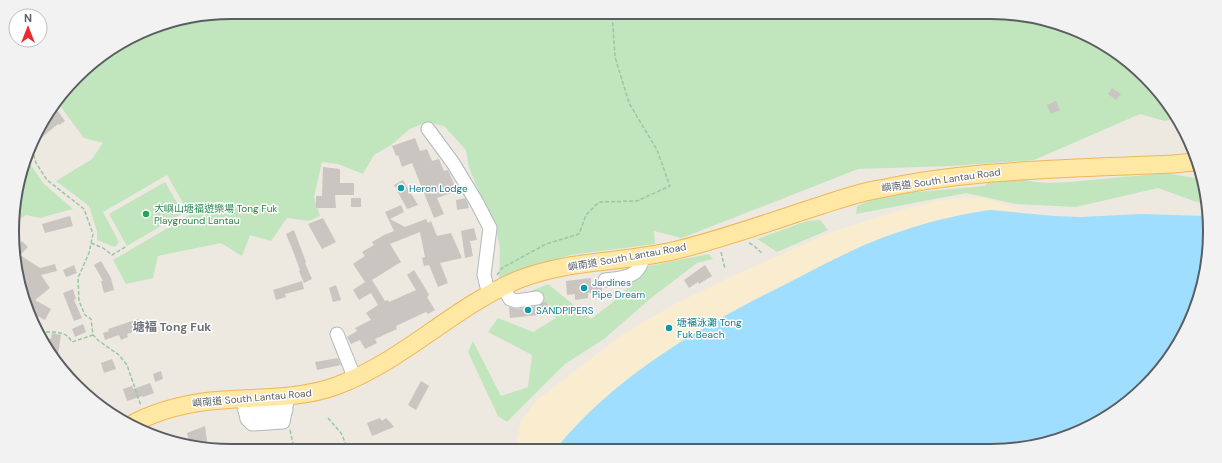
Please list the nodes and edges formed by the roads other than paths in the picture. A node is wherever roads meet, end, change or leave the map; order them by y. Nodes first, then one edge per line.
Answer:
1 (428, 129) dead end
2 (1192, 162) edge
3 (643, 256) junction
4 (605, 280) dead end
5 (493, 290) junction
6 (536, 298) dead end
7 (337, 334) dead end
8 (355, 379) junction
9 (244, 405) junction
10 (286, 409) junction
11 (140, 423) edge

1 - 5 street
2 - 3 main road, 嶼南道 South Lantau Road
3 - 4 street
3 - 5 main road, 嶼南道 South Lantau Road
5 - 6 street
5 - 8 main road, 嶼南道 South Lantau Road
7 - 8 street
8 - 10 main road, 嶼南道 South Lantau Road
9 - 10 main road, 嶼南道 South Lantau Road
9 - 10 street
9 - 11 main road, 嶼南道 South Lantau Road

